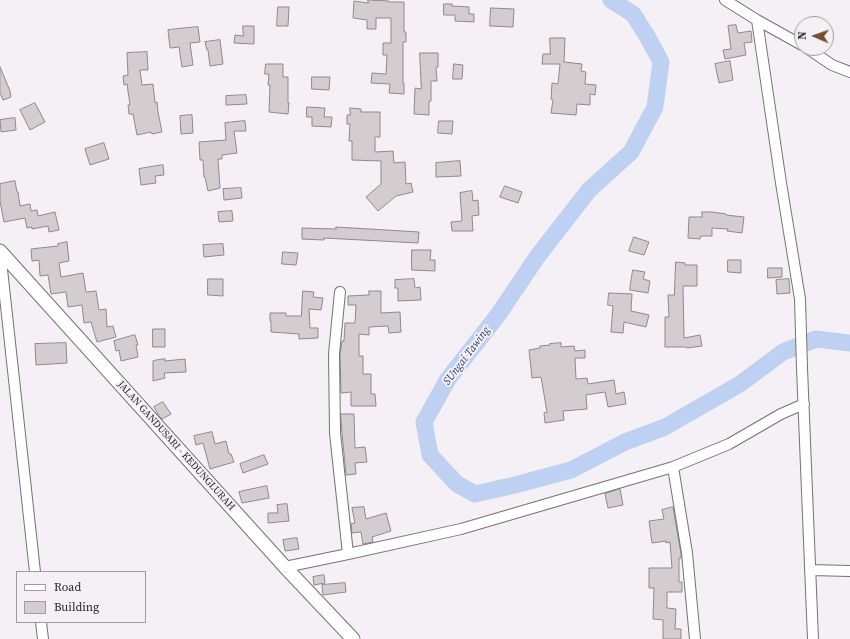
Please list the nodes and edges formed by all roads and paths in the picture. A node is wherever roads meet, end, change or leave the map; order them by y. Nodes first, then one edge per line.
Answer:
1 (725, 0) edge
2 (757, 20) junction
3 (794, 41) edge
4 (820, 56) edge
5 (850, 72) edge
6 (0, 251) edge
7 (340, 292) dead end
8 (804, 404) junction
9 (673, 467) junction
10 (348, 554) junction
11 (285, 567) junction
12 (810, 570) junction
13 (35, 571) edge
14 (850, 571) edge
15 (41, 623) edge
16 (43, 639) edge
17 (353, 639) edge
18 (695, 639) edge
19 (813, 639) edge

1 - 2 street
2 - 3 street
2 - 8 street
4 - 5 street
6 - 11 street, JALAN GANDUSARI - KEDUNGLURAH
6 - 13 street
7 - 10 street
8 - 9 street
8 - 12 street
9 - 10 street
9 - 18 street
10 - 11 street
11 - 17 street, JALAN GANDUSARI - KEDUNGLURAH
12 - 14 street
12 - 19 street
15 - 16 street

